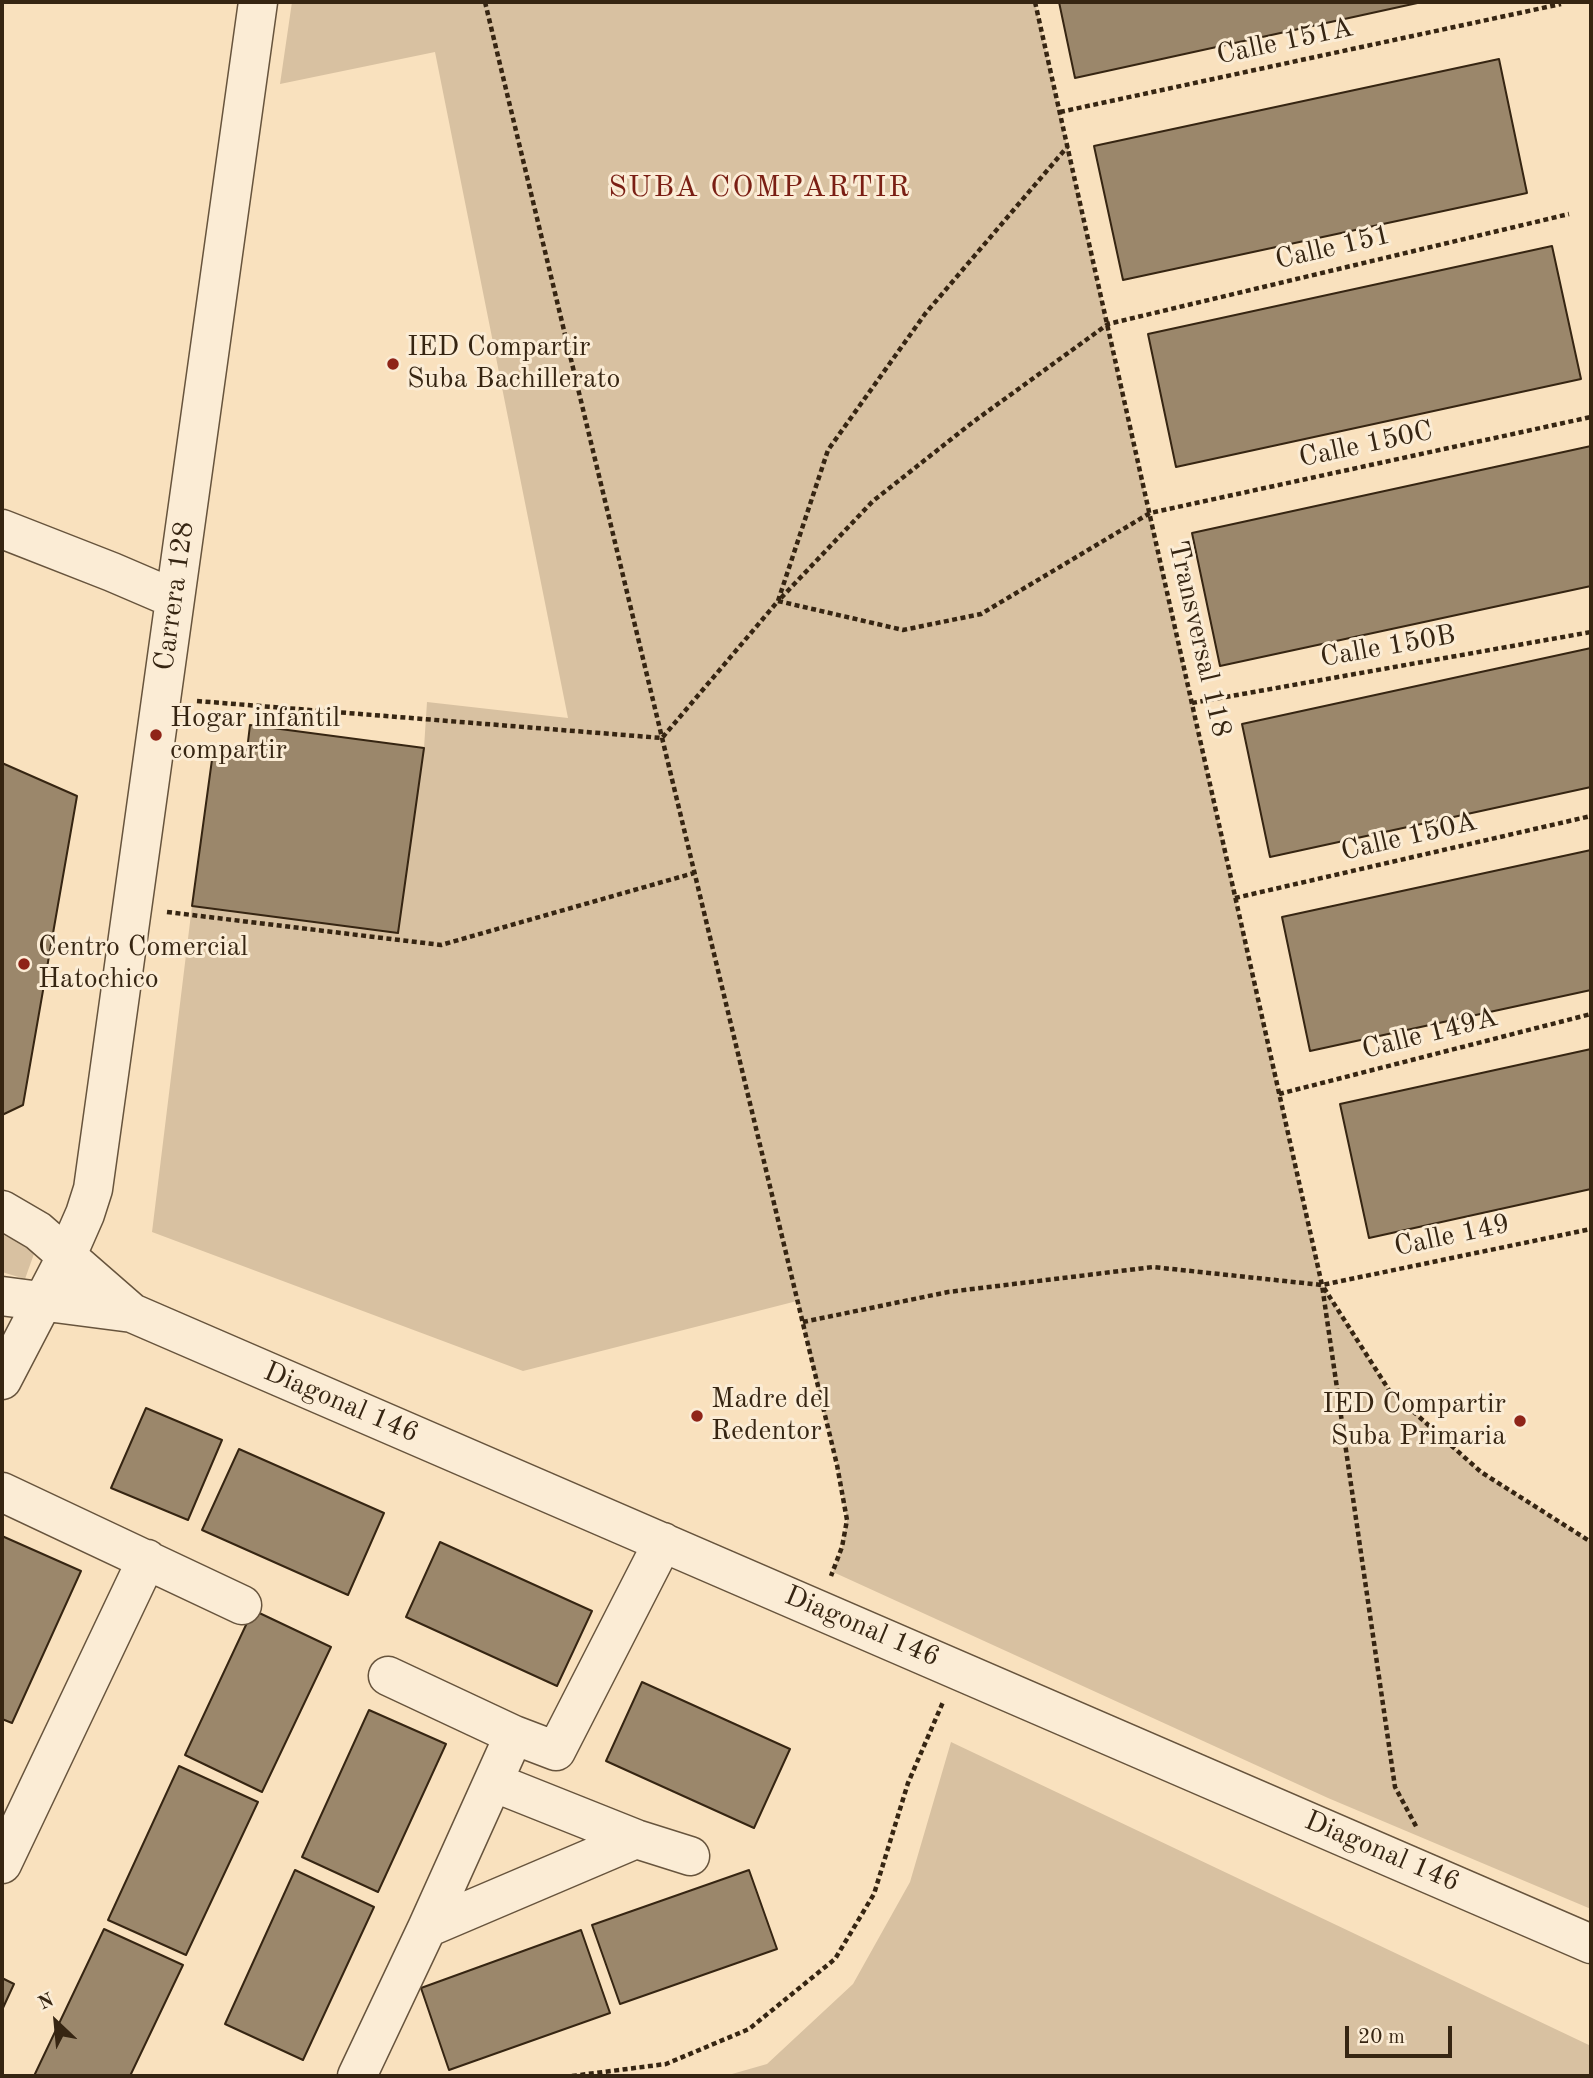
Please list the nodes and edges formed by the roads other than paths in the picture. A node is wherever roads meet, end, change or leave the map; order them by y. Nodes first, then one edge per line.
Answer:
1 (258, 2) edge
2 (2, 529) edge
3 (175, 599) junction
4 (2, 1209) edge
5 (66, 1255) junction
6 (2, 1296) edge
7 (41, 1302) junction
8 (132, 1313) junction
9 (2, 1380) edge
10 (2, 1492) edge
11 (663, 1542) junction
12 (147, 1559) junction
13 (242, 1605) dead end
14 (388, 1676) dead end
15 (514, 1735) junction
16 (556, 1751) junction
17 (493, 1782) junction
18 (535, 1799) junction
19 (636, 1839) junction
20 (690, 1856) dead end
21 (2, 1864) edge
22 (427, 1928) junction
23 (1591, 1944) edge
24 (356, 2076) edge

1 - 3 street, Carrera 128
2 - 3 street
3 - 5 street, Carrera 128
4 - 5 street, Diagonal 146
5 - 7 street, Carrera 128
5 - 8 street, Diagonal 146
6 - 7 street, Diagonal 146
7 - 8 street, Diagonal 146
7 - 9 street, Carrera 128
8 - 11 street, Diagonal 146
10 - 12 street
11 - 16 street
11 - 23 street, Diagonal 146
12 - 13 street
12 - 21 street
14 - 15 street
15 - 16 street
15 - 17 street
16 - 18 street
17 - 18 street
17 - 22 street
18 - 19 street
19 - 20 street
19 - 22 street
22 - 24 street

